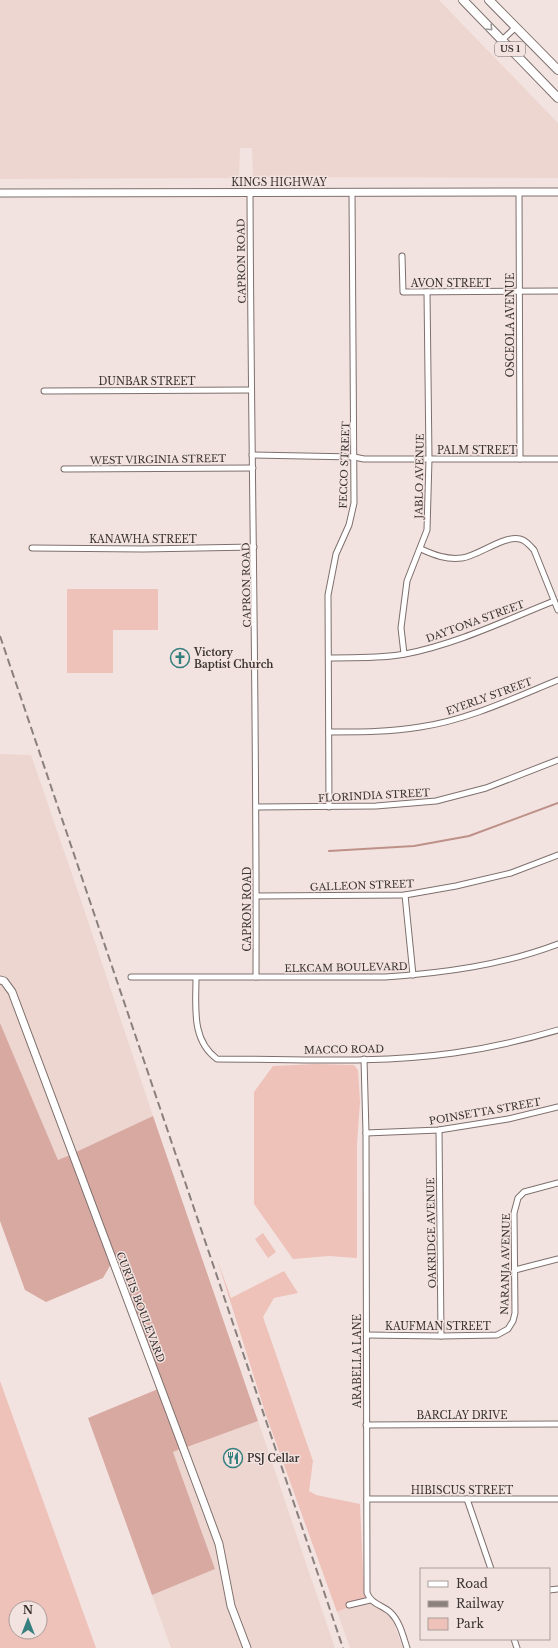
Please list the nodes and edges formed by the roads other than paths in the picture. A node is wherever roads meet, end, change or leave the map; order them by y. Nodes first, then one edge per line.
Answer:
1 (462, 0) edge
2 (489, 0) edge
3 (516, 27) junction
4 (502, 40) junction
5 (558, 70) edge
6 (558, 98) edge
7 (250, 192) junction
8 (352, 192) junction
9 (519, 192) junction
10 (558, 192) edge
11 (0, 193) edge
12 (402, 256) dead end
13 (519, 291) junction
14 (558, 291) edge
15 (427, 292) junction
16 (251, 390) junction
17 (44, 391) dead end
18 (252, 455) junction
19 (354, 457) junction
20 (429, 459) junction
21 (520, 459) junction
22 (558, 459) edge
23 (252, 468) junction
24 (64, 469) dead end
25 (254, 547) junction
26 (32, 548) dead end
27 (421, 549) junction
28 (554, 601) junction
29 (558, 610) edge
30 (404, 654) junction
31 (329, 658) junction
32 (558, 680) edge
33 (329, 732) junction
34 (558, 760) edge
35 (330, 806) junction
36 (256, 807) junction
37 (558, 855) edge
38 (406, 894) junction
39 (256, 896) junction
40 (558, 944) edge
41 (413, 975) junction
42 (131, 977) dead end
43 (256, 977) junction
44 (196, 978) junction
45 (0, 980) edge
46 (558, 1030) edge
47 (364, 1059) junction
48 (558, 1107) edge
49 (439, 1130) junction
50 (366, 1134) junction
51 (558, 1183) edge
52 (558, 1259) edge
53 (514, 1270) junction
54 (508, 1329) joint
55 (367, 1335) junction
56 (441, 1336) junction
57 (558, 1424) edge
58 (366, 1425) junction
59 (367, 1499) junction
60 (467, 1499) junction
61 (558, 1499) edge
62 (491, 1568) edge
63 (370, 1600) junction
64 (349, 1605) dead end
65 (247, 1648) edge
66 (407, 1648) edge

1 -> 4 main road, US 1
2 - 3 main road, US 1
3 - 4 street
3 - 5 main road, US 1
4 - 6 main road, US 1
7 - 8 street, KINGS HIGHWAY
7 - 11 street, KINGS HIGHWAY
7 - 16 street, CAPRON ROAD
8 - 9 street, KINGS HIGHWAY
8 - 19 street, FECCO STREET
9 - 10 street, KINGS HIGHWAY
9 - 13 street, OSCEOLA AVENUE
12 - 15 street, AVON STREET
13 - 14 street, AVON STREET
13 - 15 street, AVON STREET
13 - 21 street, OSCEOLA AVENUE
15 - 20 street, JABLO AVENUE
16 - 17 street, DUNBAR STREET
16 - 18 street, CAPRON ROAD
18 - 19 street, PALM STREET
18 - 23 street, CAPRON ROAD
19 - 20 street, PALM STREET
19 - 31 street, FECCO STREET
20 - 21 street, PALM STREET
20 - 27 street, JABLO AVENUE
21 - 22 street, PALM STREET
23 - 24 street, WEST VIRGINIA STREET
23 - 25 street, CAPRON ROAD
25 - 26 street, KANAWHA STREET
25 - 36 street, CAPRON ROAD
27 - 28 street
27 - 30 street, JABLO AVENUE
28 - 29 street
28 - 30 street, DAYTONA STREET
30 - 31 street, DAYTONA STREET
31 - 33 street, FECCO STREET
32 - 33 street, EYERLY STREET
33 - 35 street, FECCO STREET
34 - 35 street, FLORINDIA STREET
35 - 36 street, FLORINDIA STREET
36 - 39 street, CAPRON ROAD
37 - 38 street, GALLEON STREET
38 - 39 street, GALLEON STREET
38 - 41 street
39 - 43 street, CAPRON ROAD
40 - 41 street, ELKCAM BOULEVARD
41 - 43 street, ELKCAM BOULEVARD
42 - 44 street, ELKCAM BOULEVARD
43 - 44 street, ELKCAM BOULEVARD
44 - 47 street, MACCO ROAD
45 - 65 street, CURTIS BOULEVARD
46 - 47 street, MACCO ROAD
47 - 50 street, ARABELLA LANE
48 - 49 street, POINSETTA STREET
49 - 50 street, POINSETTA STREET
49 - 56 street, OAKRIDGE AVENUE
50 - 55 street, ARABELLA LANE
51 - 53 street, NARANJA AVENUE
52 - 53 street
53 - 54 street, NARANJA AVENUE
54 - 56 street, KAUFMAN STREET
55 - 56 street, KAUFMAN STREET
55 - 58 street, ARABELLA LANE
57 - 58 street, BARCLAY DRIVE
58 - 59 street, ARABELLA LANE
59 - 60 street, HIBISCUS STREET
59 - 63 street, ARABELLA LANE
60 - 61 street, HIBISCUS STREET
60 - 62 street
63 - 64 street
63 - 66 street

